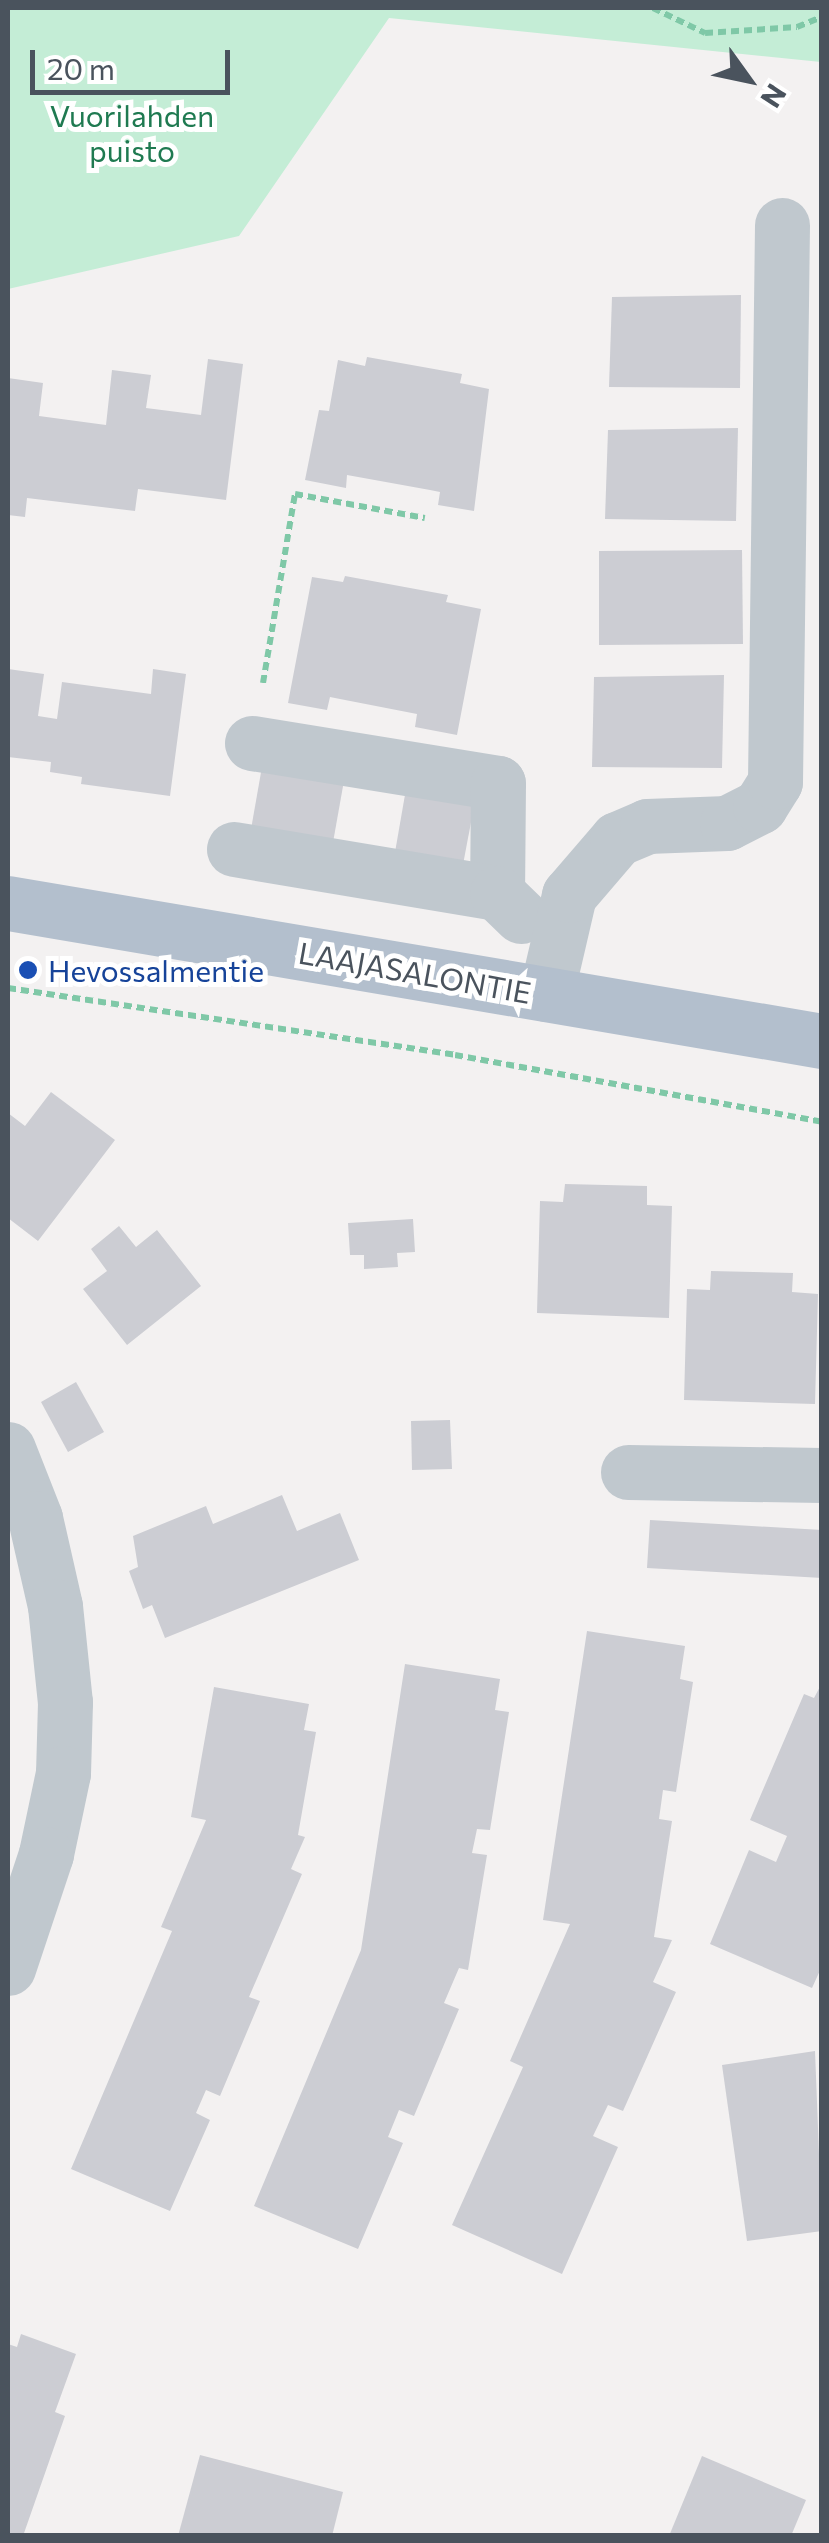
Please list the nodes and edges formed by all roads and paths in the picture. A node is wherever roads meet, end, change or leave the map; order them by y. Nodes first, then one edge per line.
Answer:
1 (653, 8) edge
2 (822, 17) edge
3 (782, 225) dead end
4 (425, 518) dead end
5 (252, 743) joint
6 (234, 849) dead end
7 (497, 893) junction
8 (8, 902) edge
9 (549, 970) junction
10 (8, 988) edge
11 (822, 1041) edge
12 (822, 1122) edge
13 (8, 1449) edge
14 (628, 1472) dead end
15 (822, 1475) edge
16 (8, 1968) edge

1 - 2 path
3 - 9 street
4 - 5 path
5 - 7 street
6 - 7 street
7 - 9 street
8 - 9 main road, LAAJASALONTIE
9 - 11 main road, LAAJASALONTIE
10 - 12 path
13 - 16 street
14 - 15 street

